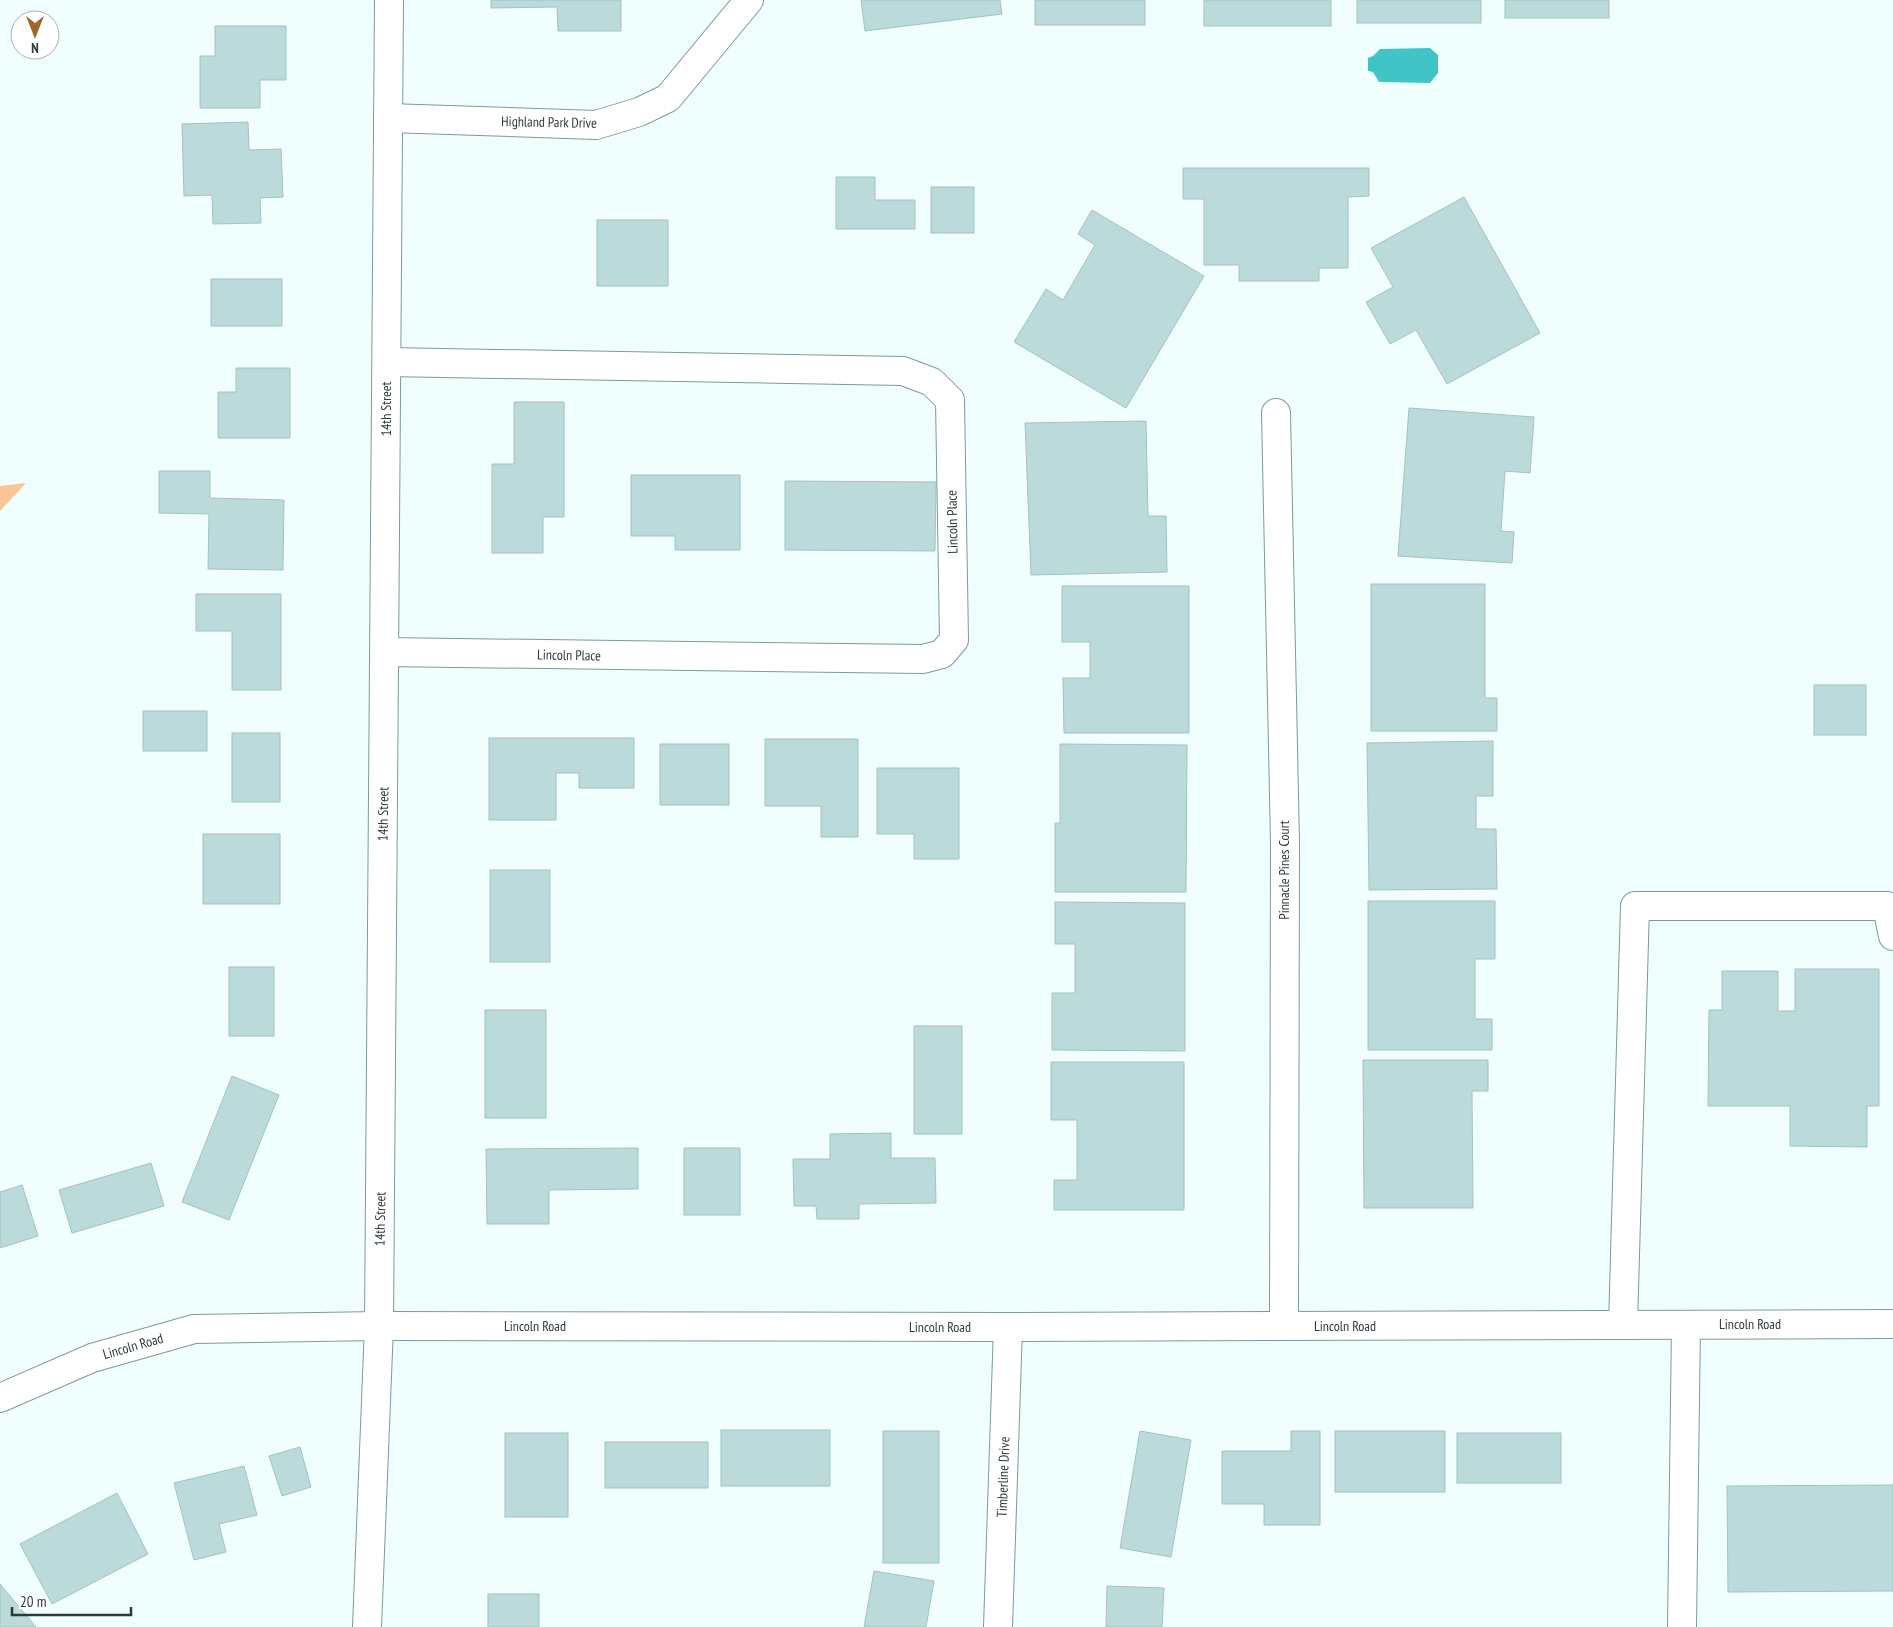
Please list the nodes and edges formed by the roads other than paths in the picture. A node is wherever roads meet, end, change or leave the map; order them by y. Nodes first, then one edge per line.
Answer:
1 (388, 0) edge
2 (749, 0) edge
3 (388, 118) junction
4 (387, 362) junction
5 (1276, 413) dead end
6 (385, 652) junction
7 (1893, 936) edge
8 (1893, 1324) edge
9 (1623, 1325) junction
10 (1686, 1325) junction
11 (379, 1326) junction
12 (1284, 1326) junction
13 (1008, 1327) junction
14 (0, 1398) edge
15 (367, 1627) edge
16 (998, 1627) edge
17 (1682, 1627) edge

1 - 3 street, 14th Street
2 - 3 street, Highland Park Drive
3 - 4 street, 14th Street
4 - 6 street, 14th Street
4 - 6 street, Lincoln Place
5 - 12 street, Pinnacle Pines Court
6 - 11 street, 14th Street
7 - 9 street
8 - 10 street, Lincoln Road
9 - 10 street, Lincoln Road
9 - 12 street, Lincoln Road
10 - 17 street
11 - 13 street, Lincoln Road
11 - 14 street, Lincoln Road
11 - 15 street, 14th Street
12 - 13 street, Lincoln Road
13 - 16 street, Timberline Drive

